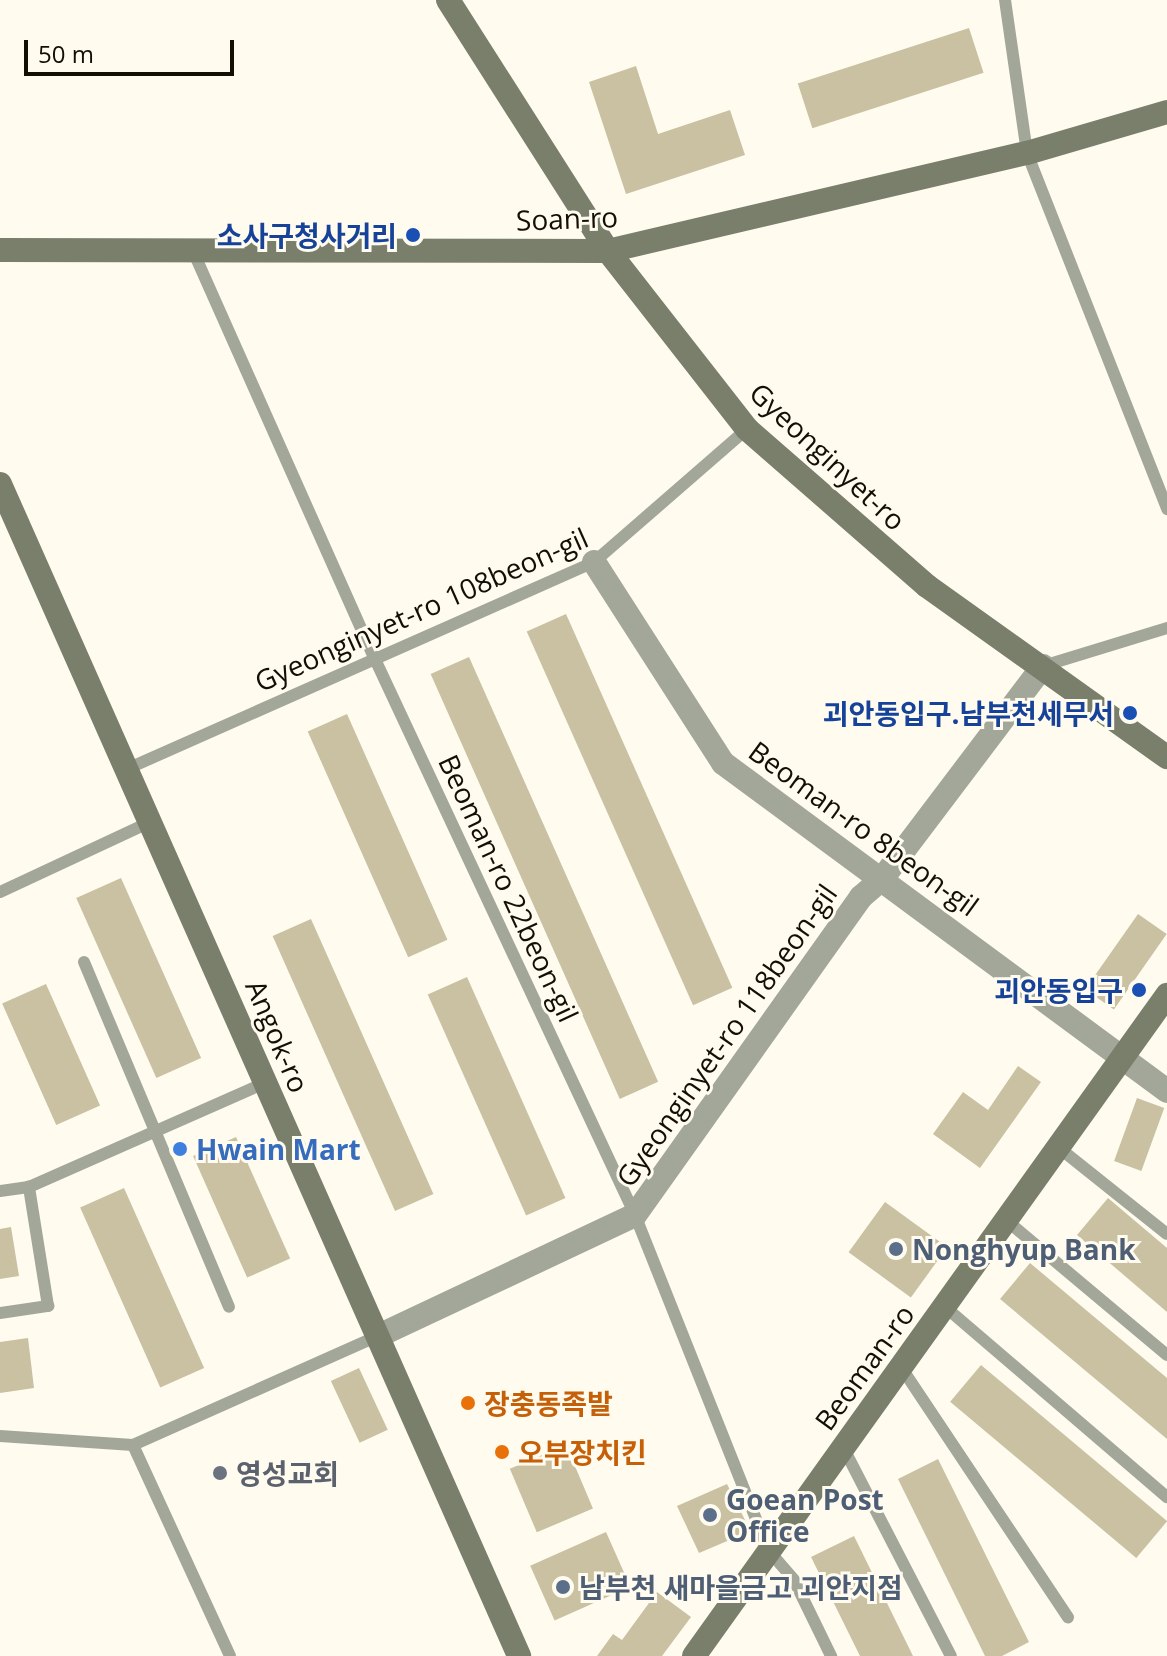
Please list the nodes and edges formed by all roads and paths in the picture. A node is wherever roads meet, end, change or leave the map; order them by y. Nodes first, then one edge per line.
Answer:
1 (448, 0) edge
2 (1005, 0) edge
3 (1167, 112) edge
4 (1027, 153) junction
5 (0, 250) edge
6 (193, 251) junction
7 (608, 251) junction
8 (747, 429) junction
9 (0, 484) edge
10 (1167, 509) edge
11 (594, 562) junction
12 (1167, 628) edge
13 (374, 657) junction
14 (1043, 666) junction
15 (1167, 757) edge
16 (129, 768) junction
17 (152, 821) junction
18 (882, 879) junction
19 (0, 892) edge
20 (84, 962) dead end
21 (1167, 995) edge
22 (1124, 1055) junction
23 (265, 1083) junction
24 (1167, 1091) edge
25 (155, 1132) junction
26 (1058, 1147) junction
27 (29, 1187) junction
28 (0, 1191) edge
29 (635, 1215) junction
30 (1006, 1220) junction
31 (1167, 1234) edge
32 (944, 1306) junction
33 (229, 1307) dead end
34 (0, 1313) edge
35 (376, 1337) junction
36 (1167, 1355) edge
37 (901, 1367) junction
38 (0, 1436) edge
39 (133, 1445) junction
40 (843, 1447) junction
41 (1167, 1497) edge
42 (769, 1551) junction
43 (1068, 1617) dead end
44 (230, 1656) edge
45 (519, 1656) edge
46 (694, 1656) edge
47 (831, 1656) edge
48 (951, 1656) edge

1 - 7 street, Gyeonginyet-ro
2 - 4 lane
3 - 4 street, Soan-ro
4 - 7 street, Soan-ro
4 - 10 lane
5 - 6 street, Soan-ro
6 - 7 street, Soan-ro
6 - 13 lane, Beoman-ro 22beon-gil
7 - 8 street, Gyeonginyet-ro
8 - 11 lane, Gyeonginyet-ro 108beon-gil
8 - 14 street, Gyeonginyet-ro
9 - 16 street, Angok-ro
11 - 13 lane, Gyeonginyet-ro 108beon-gil
11 - 18 street, Beoman-ro 8beon-gil
12 - 14 lane
13 - 16 lane, Gyeonginyet-ro 108beon-gil
13 - 29 lane, Beoman-ro 22beon-gil
14 - 15 street, Gyeonginyet-ro
14 - 18 street, Gyeonginyet-ro 118beon-gil
16 - 17 street, Angok-ro
17 - 19 lane
17 - 23 street, Angok-ro
18 - 22 street, Beoman-ro 8beon-gil
18 - 29 street, Gyeonginyet-ro 118beon-gil
20 - 25 lane
21 - 22 street, Beoman-ro
22 - 24 street, Beoman-ro 8beon-gil
22 - 26 street, Beoman-ro
23 - 25 lane
23 - 35 street, Angok-ro
25 - 27 lane
25 - 33 lane
26 - 30 street, Beoman-ro
26 - 31 lane
27 - 28 lane
27 - 34 lane
29 - 35 street, Gyeonginyet-ro 118beon-gil
29 - 42 lane, Beoman-ro 22beon-gil
30 - 32 street, Beoman-ro
30 - 36 lane
32 - 37 street, Beoman-ro
32 - 41 lane
35 - 39 lane
35 - 45 street, Angok-ro
37 - 40 street, Beoman-ro
37 - 43 lane
38 - 39 lane
39 - 44 lane
40 - 42 street, Beoman-ro
40 - 48 lane
42 - 46 street, Beoman-ro
42 - 47 lane, Beoman-ro 22beon-gil

